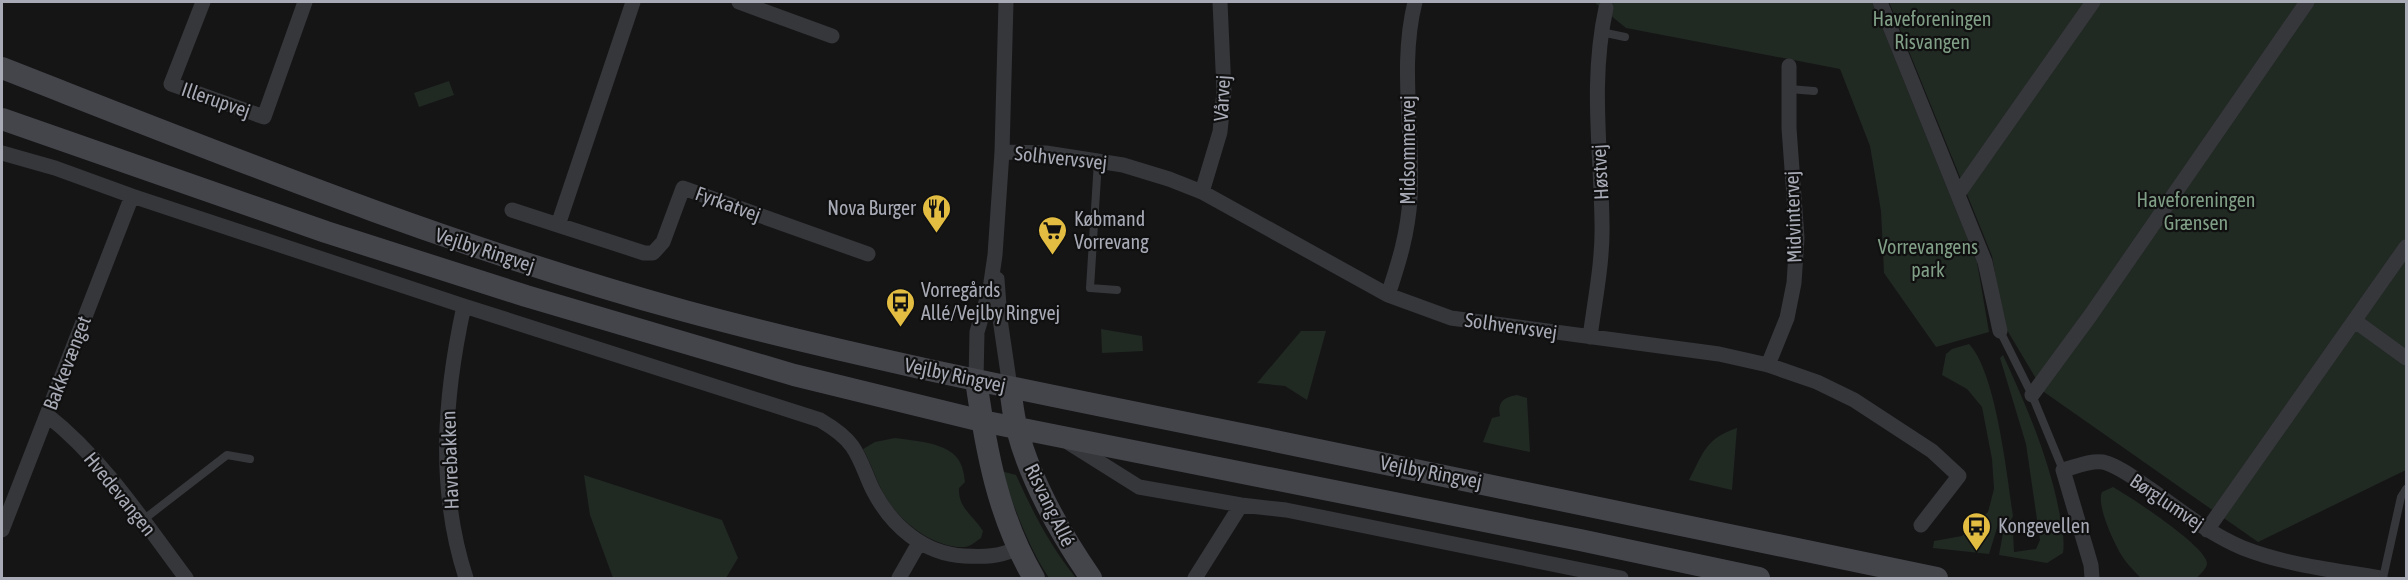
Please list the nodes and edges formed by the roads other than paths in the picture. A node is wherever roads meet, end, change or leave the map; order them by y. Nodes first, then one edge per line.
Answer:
1 (203, 2) edge
2 (305, 2) edge
3 (633, 2) edge
4 (739, 2) edge
5 (1006, 2) edge
6 (1220, 2) edge
7 (1415, 2) edge
8 (1882, 2) edge
9 (2093, 2) edge
10 (2307, 2) edge
11 (1606, 8) dead end
12 (1600, 32) junction
13 (832, 36) dead end
14 (1625, 37) dead end
15 (1789, 66) dead end
16 (2, 68) edge
17 (1789, 89) junction
18 (1814, 91) dead end
19 (2, 119) edge
20 (1002, 152) junction
21 (2, 153) edge
22 (1098, 161) junction
23 (1202, 192) junction
24 (1958, 195) junction
25 (132, 196) junction
26 (512, 210) dead end
27 (558, 225) junction
28 (2406, 247) edge
29 (868, 254) dead end
30 (995, 255) junction
31 (1117, 290) dead end
32 (1388, 295) junction
33 (464, 306) junction
34 (2355, 321) junction
35 (2000, 331) joint
36 (1590, 337) junction
37 (2406, 358) edge
38 (1768, 365) junction
39 (976, 380) junction
40 (1010, 387) junction
41 (2032, 394) junction
42 (47, 416) junction
43 (982, 421) junction
44 (1017, 428) junction
45 (1060, 437) junction
46 (250, 459) dead end
47 (2063, 470) junction
48 (2406, 489) edge
49 (1241, 505) junction
50 (143, 520) junction
51 (1921, 525) dead end
52 (2, 530) edge
53 (2207, 530) junction
54 (919, 543) junction
55 (1018, 548) junction
56 (186, 579) edge
57 (466, 579) edge
58 (899, 579) edge
59 (1034, 579) edge
60 (1090, 579) edge
61 (1195, 579) edge
62 (1621, 579) edge
63 (1759, 579) edge
64 (1936, 579) edge
65 (2092, 579) edge
66 (2382, 579) edge

1 - 2 street, Illerupvej
3 - 27 street
4 - 13 street
5 - 20 street
6 - 23 street, Vårvej
7 - 32 street, Midsommervej
8 - 24 street
9 - 24 street
10 - 41 street
11 - 12 street, Høstvej
12 - 14 lane
12 - 36 street, Høstvej
15 - 17 street, Midvintervej
16 - 39 main road, Vejlby Ringvej
17 - 18 lane
17 - 38 street, Midvintervej
19 - 43 main road, Vejlby Ringvej
20 - 22 street, Solhvervsvej
20 - 30 street
21 - 25 street
22 - 23 street, Solhvervsvej
22 - 31 lane
23 - 32 street, Solhvervsvej
24 - 35 street
25 - 33 street
25 - 42 street, Bakkevænget
26 - 27 street, Fyrkatvej
27 - 29 street, Fyrkatvej
28 - 34 street
30 - 39 street
30 - 40 street
32 - 36 street, Solhvervsvej
33 - 54 street
33 - 57 street, Havrebakken
34 - 37 street
34 - 53 street
35 - 41 lane
36 - 38 street, Solhvervsvej
38 - 51 street, Solhvervsvej
39 - 40 main road, Vejlby Ringvej
39 - 43 main road, Risvang Allé
40 - 44 main road, Risvang Allé
40 - 64 main road, Vejlby Ringvej
41 - 47 lane
42 - 50 street, Hvedevangen
42 - 52 street, Bakkevænget
43 - 44 main road, Vejlby Ringvej
43 - 55 main road, Risvang Allé
44 - 45 main road, Vejlby Ringvej
44 - 60 main road, Risvang Allé
45 - 49 street, Vejlby Ringvej
45 - 63 main road, Vejlby Ringvej
46 - 50 lane
47 - 53 street, Børglumvej
47 - 65 street
48 - 66 lane
49 - 61 street
49 - 62 street, Vejlby Ringvej
50 - 56 street, Hvedevangen
53 - 66 street, Børglumvej
54 - 55 street
54 - 58 street
55 - 59 main road, Risvang Allé

